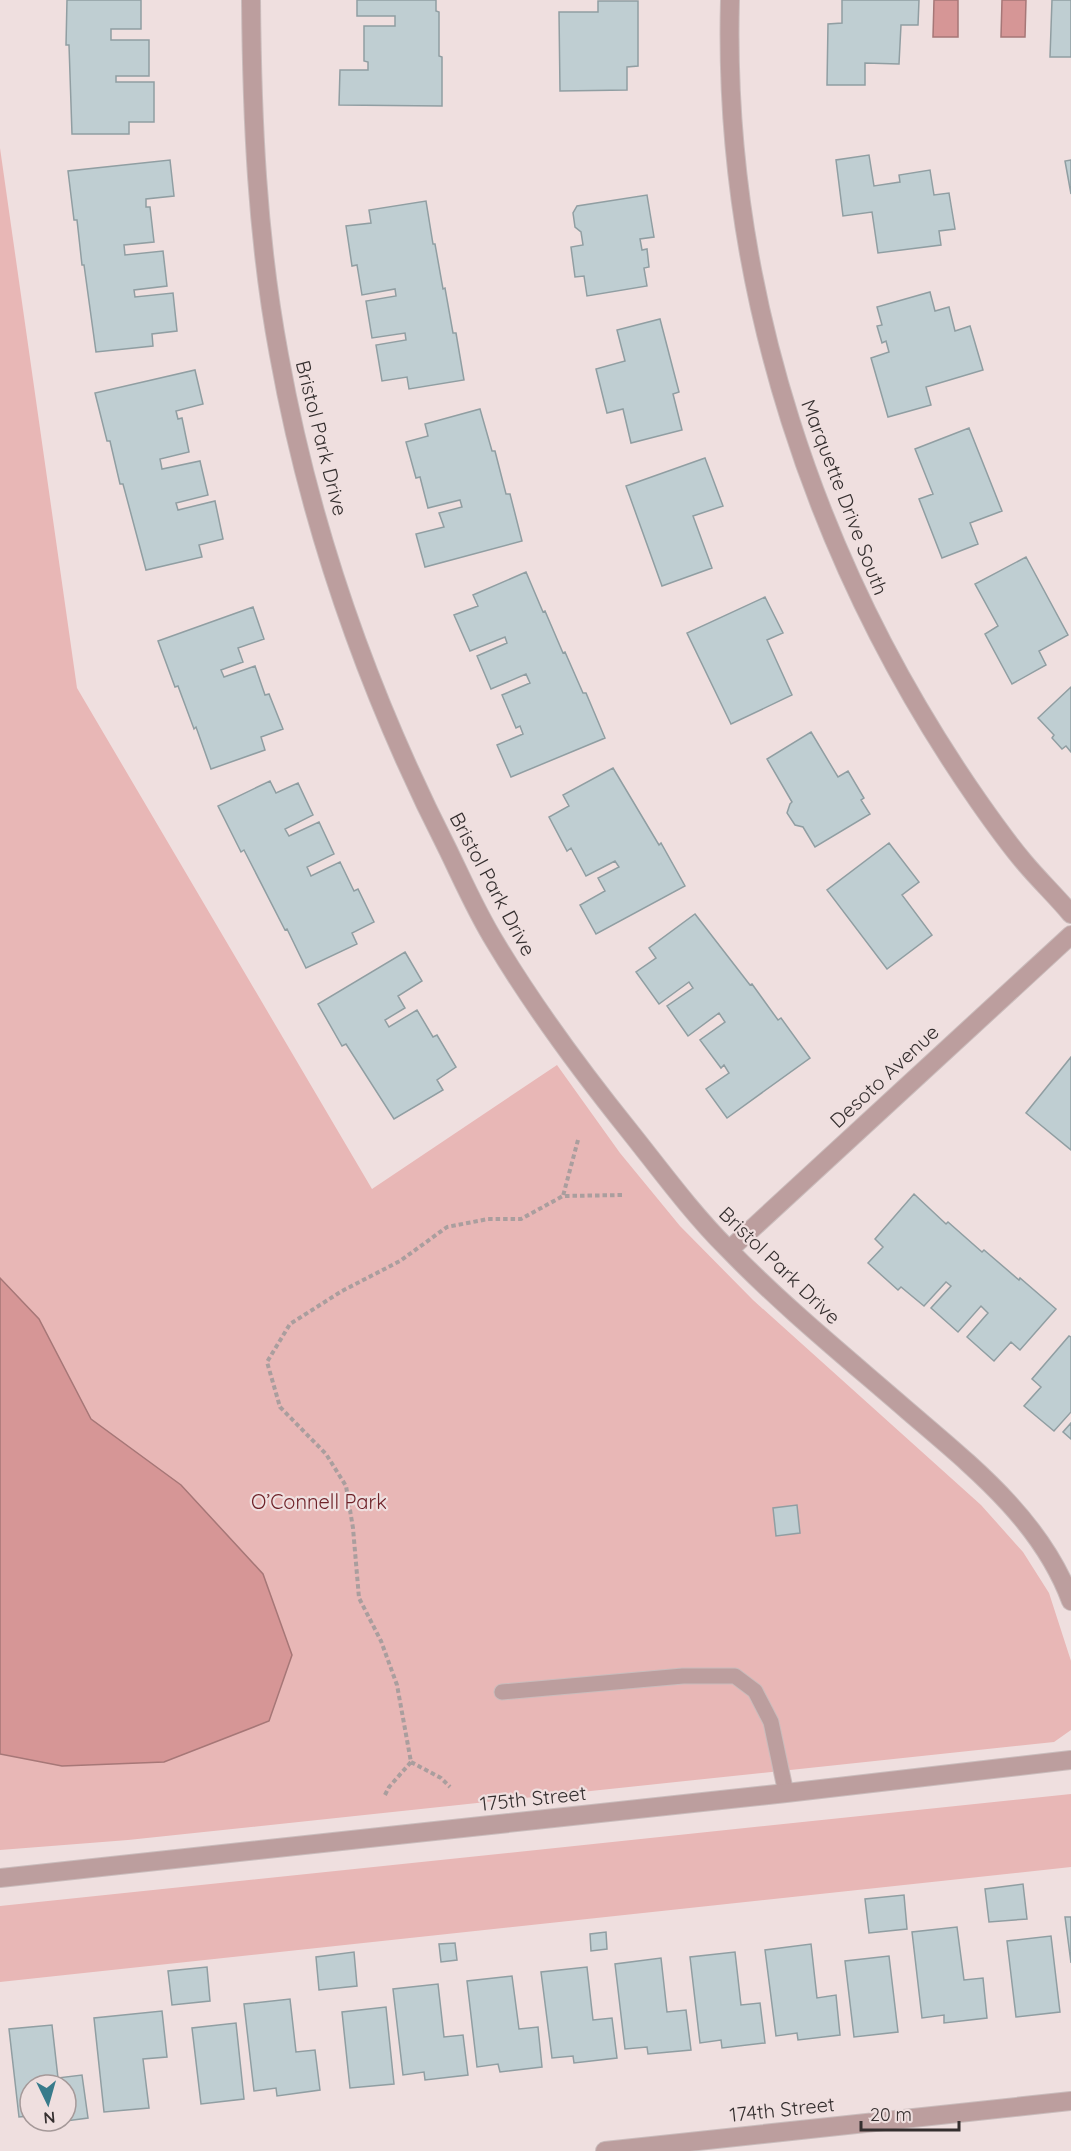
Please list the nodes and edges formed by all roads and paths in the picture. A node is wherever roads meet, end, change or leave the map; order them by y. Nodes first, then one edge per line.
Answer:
1 (250, 0) edge
2 (730, 0) edge
3 (1071, 914) edge
4 (1071, 935) edge
5 (579, 1140) dead end
6 (622, 1195) dead end
7 (563, 1196) junction
8 (729, 1250) junction
9 (1071, 1601) edge
10 (502, 1692) dead end
11 (1071, 1760) edge
12 (411, 1762) junction
13 (450, 1788) dead end
14 (786, 1793) junction
15 (385, 1795) dead end
16 (0, 1878) edge
17 (1071, 2101) edge
18 (761, 2143) edge
19 (605, 2151) edge

1 - 8 street, Bristol Park Drive
2 - 3 street, Marquette Drive South
4 - 8 street, Desoto Avenue
5 - 7 path
6 - 7 path
7 - 12 path
8 - 9 street, Bristol Park Drive
10 - 14 lane
11 - 14 street, 175th Street
12 - 13 path
12 - 15 path
14 - 16 street, 175th Street
17 - 18 street, 174th Street
18 - 19 street, 174th Street

